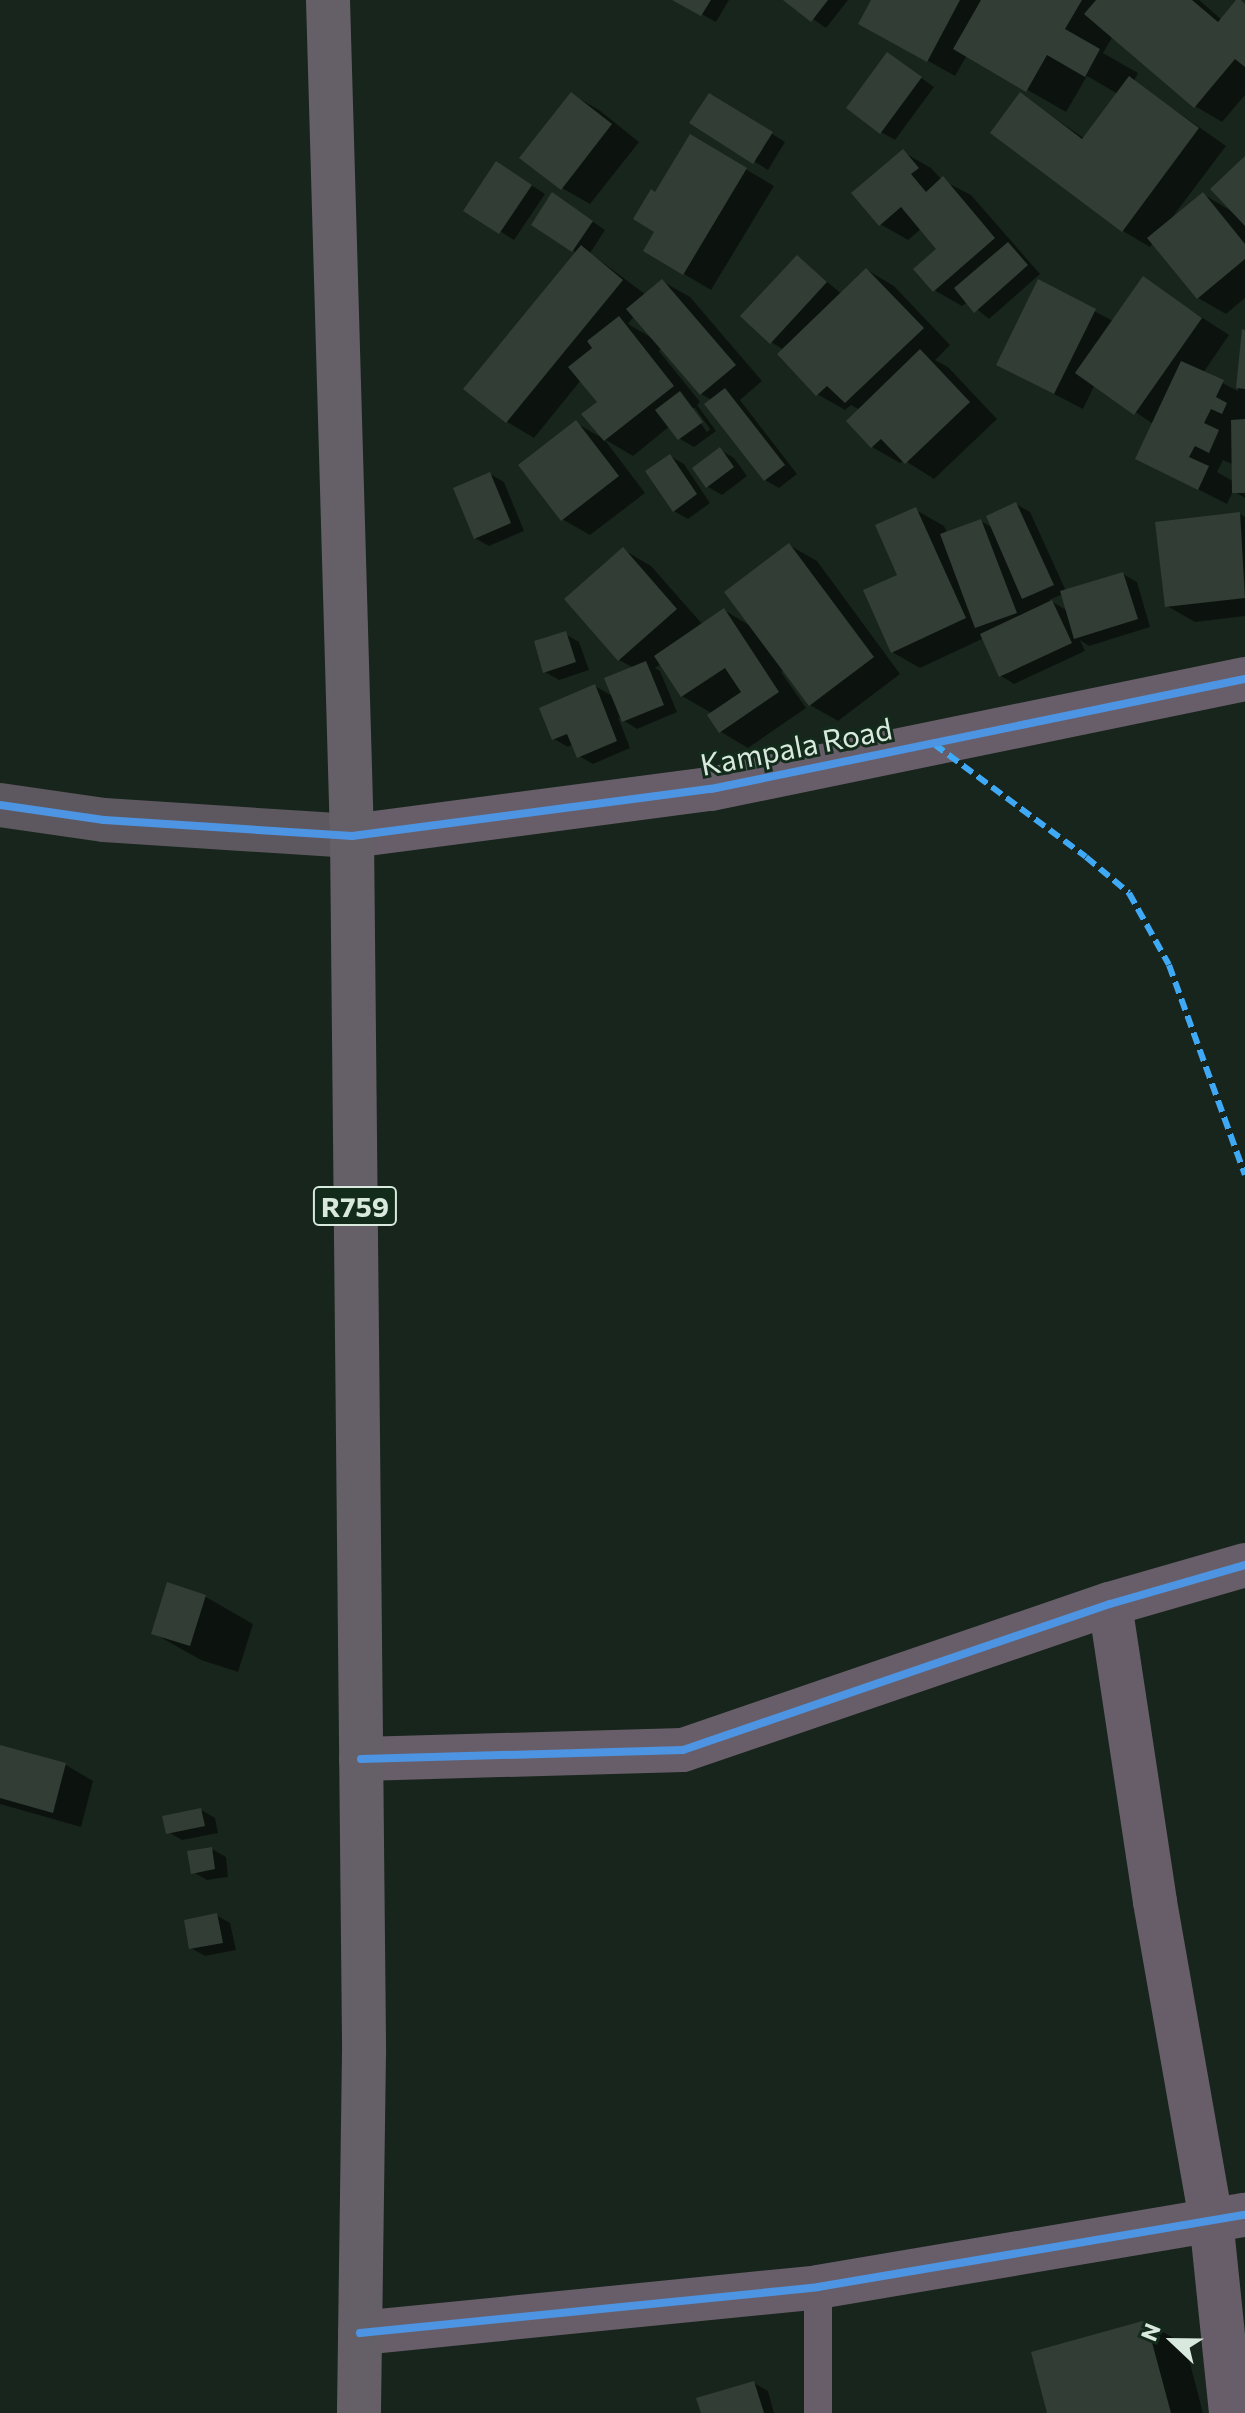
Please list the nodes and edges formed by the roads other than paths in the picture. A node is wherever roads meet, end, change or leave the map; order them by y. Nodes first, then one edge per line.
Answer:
1 (328, 0) edge
2 (1245, 679) edge
3 (0, 805) edge
4 (352, 836) junction
5 (1245, 1565) edge
6 (1110, 1604) junction
7 (361, 1759) junction
8 (1228, 2217) edge
9 (818, 2287) junction
10 (360, 2333) junction
11 (359, 2413) edge
12 (818, 2413) edge
13 (1231, 2413) edge

1 - 4 main road, R759
2 - 4 street, Kampala Road
3 - 4 street
4 - 7 main road, R759
5 - 6 street
6 - 7 street
6 - 8 street
7 - 10 main road, R759
8 - 9 street
8 - 13 street
9 - 10 street
9 - 12 lane
10 - 11 main road, R759

